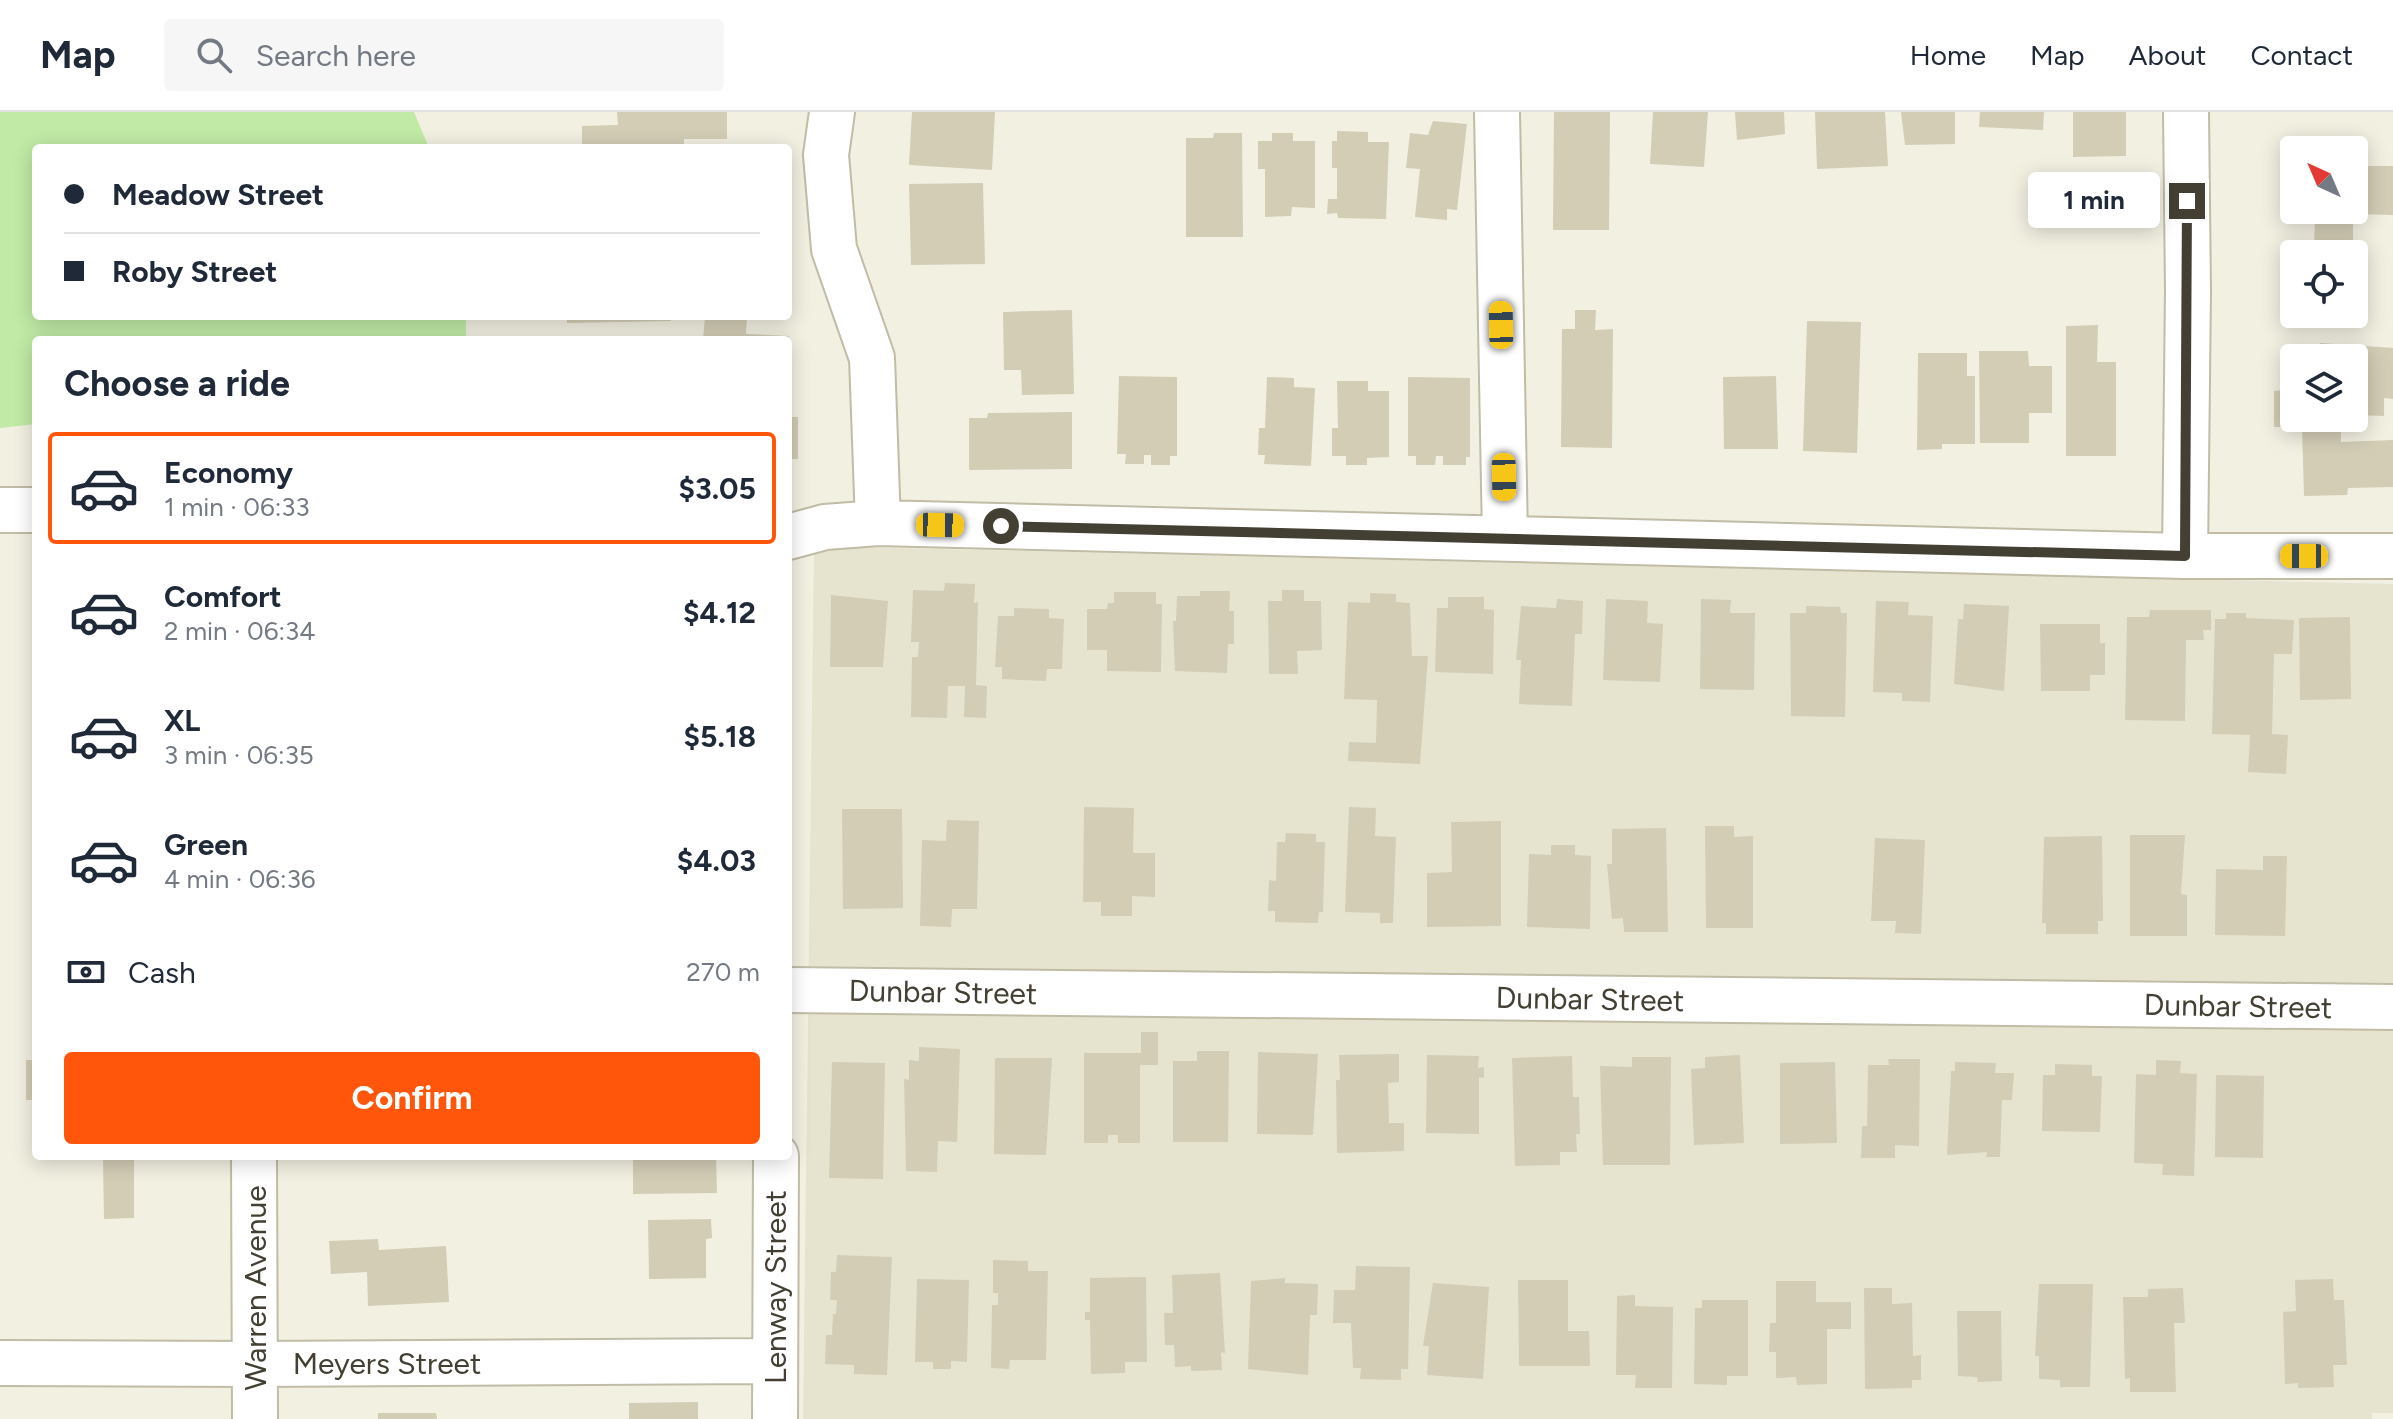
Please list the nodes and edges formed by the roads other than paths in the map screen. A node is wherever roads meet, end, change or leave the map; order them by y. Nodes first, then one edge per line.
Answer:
1 (832, 112) edge
2 (1497, 112) edge
3 (2186, 112) edge
4 (0, 510) edge
5 (32, 510) edge
6 (878, 523) junction
7 (792, 536) edge
8 (1505, 538) junction
9 (2185, 556) junction
10 (2393, 556) edge
11 (792, 990) edge
12 (2393, 1007) edge
13 (254, 1160) edge
14 (776, 1160) edge
15 (774, 1361) junction
16 (0, 1363) edge
17 (255, 1364) junction
18 (255, 1419) edge
19 (775, 1419) edge

1 - 6 street
2 - 8 street
3 - 9 street
4 - 5 street
6 - 7 street
6 - 8 street
8 - 9 street
9 - 10 street
11 - 12 street, Dunbar Street
13 - 17 street, Warren Avenue
14 - 15 street, Lenway Street
15 - 17 street, Meyers Street
15 - 19 street, Lenway Street
16 - 17 street, Meyers Street
17 - 18 street, Warren Avenue

